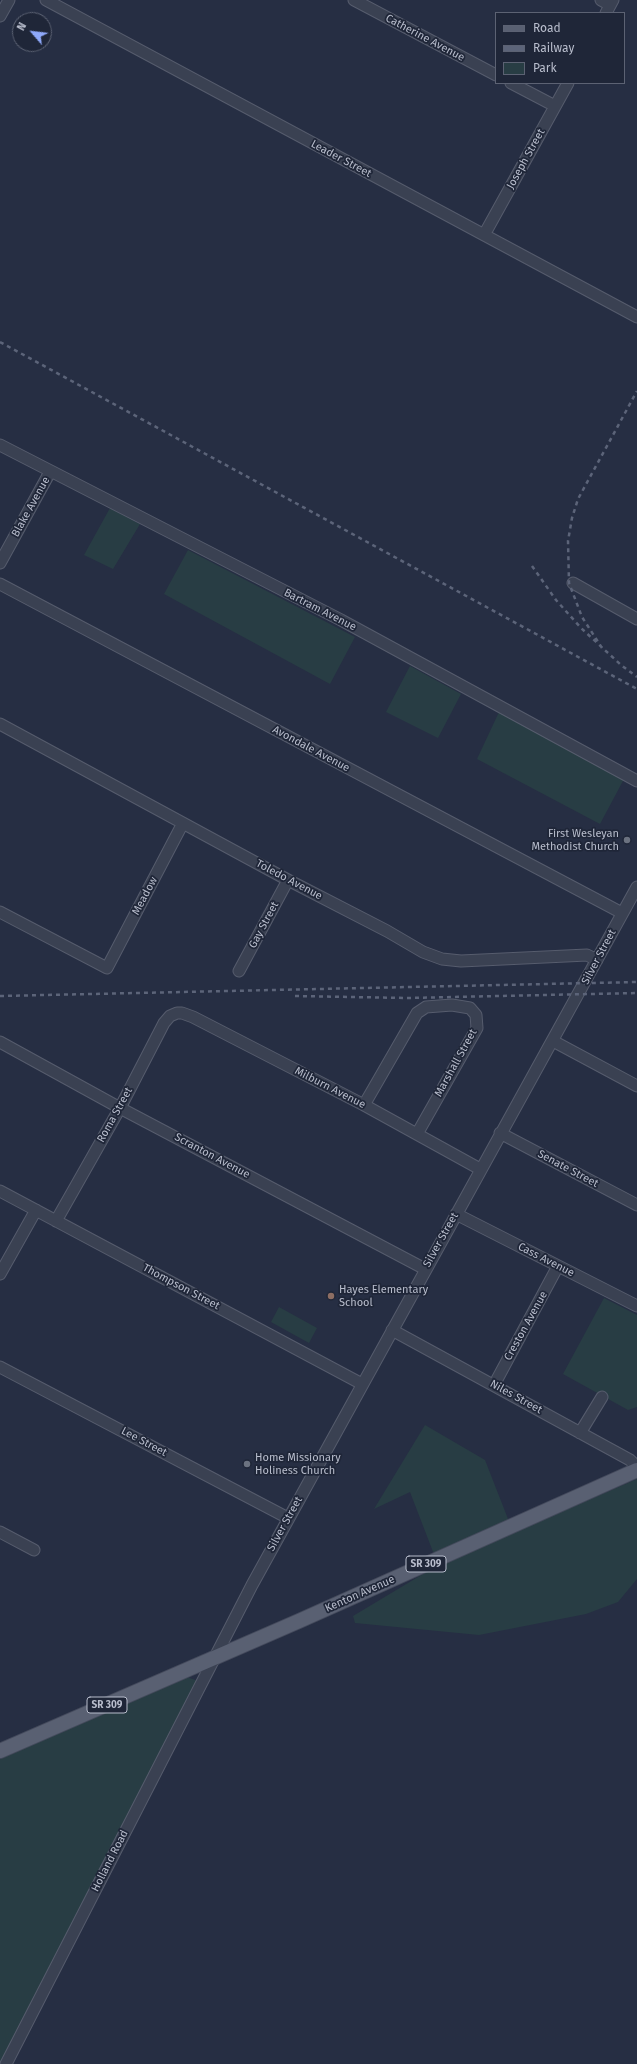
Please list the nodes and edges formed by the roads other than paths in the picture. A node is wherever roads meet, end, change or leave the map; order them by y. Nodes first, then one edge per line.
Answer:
1 (9, 0) edge
2 (46, 0) edge
3 (354, 0) edge
4 (0, 16) edge
5 (495, 74) edge
6 (513, 84) edge
7 (567, 84) edge
8 (555, 106) junction
9 (484, 235) junction
10 (637, 317) edge
11 (0, 446) edge
12 (50, 472) junction
13 (0, 563) edge
14 (573, 583) dead end
15 (0, 584) edge
16 (637, 619) edge
17 (0, 724) edge
18 (637, 781) edge
19 (182, 823) junction
20 (288, 880) junction
21 (637, 887) edge
22 (0, 912) edge
23 (622, 913) junction
24 (597, 960) junction
25 (239, 971) dead end
26 (177, 1013) joint
27 (552, 1041) junction
28 (0, 1042) edge
29 (637, 1086) edge
30 (364, 1105) junction
31 (120, 1108) junction
32 (500, 1133) junction
33 (417, 1134) junction
34 (480, 1169) junction
35 (0, 1191) edge
36 (637, 1205) edge
37 (36, 1210) junction
38 (456, 1214) junction
39 (56, 1221) junction
40 (558, 1266) junction
41 (425, 1269) junction
42 (0, 1274) edge
43 (637, 1306) edge
44 (392, 1330) junction
45 (0, 1367) edge
46 (362, 1384) junction
47 (494, 1385) junction
48 (602, 1397) dead end
49 (580, 1433) junction
50 (637, 1468) edge
51 (288, 1518) junction
52 (0, 1532) edge
53 (34, 1550) dead end
54 (214, 1658) junction
55 (0, 1751) edge
56 (6, 2064) edge

1 - 4 street
2 - 9 street, Leader Street
3 - 5 street, Catherine Avenue
6 - 8 street
7 - 8 street, Joseph Street
8 - 9 street, Joseph Street
9 - 10 street, Leader Street
11 - 12 street, Bartram Avenue
12 - 13 street, Blake Avenue
12 - 18 street, Bartram Avenue
14 - 16 street
15 - 23 street, Avondale Avenue
17 - 19 street, Toledo Avenue
19 - 20 street, Toledo Avenue
19 - 22 street, Meadow
20 - 24 street, Toledo Avenue
20 - 25 street, Gay Street
21 - 23 street, Silver Street
23 - 24 street, Silver Street
24 - 27 street, Silver Street
26 - 30 street, Milburn Avenue
26 - 31 street, Roma Street
27 - 29 street
27 - 32 street, Silver Street
28 - 31 street, Scranton Avenue
30 - 33 street, Milburn Avenue
30 - 33 street, Marshall Street
31 - 39 street, Roma Street
31 - 41 street, Scranton Avenue
32 - 34 street, Silver Street
32 - 36 street, Senate Street
33 - 34 street, Milburn Avenue
34 - 38 street, Silver Street
35 - 37 street, Thompson Street
37 - 39 street, Thompson Street
37 - 42 street
38 - 40 street, Cass Avenue
38 - 41 street, Silver Street
39 - 46 street, Thompson Street
40 - 43 street, Cass Avenue
40 - 47 street, Creston Avenue
41 - 44 street, Silver Street
44 - 46 street, Silver Street
44 - 47 street, Niles Street
45 - 51 street, Lee Street
46 - 51 street, Silver Street
47 - 49 street, Niles Street
48 - 49 street
49 - 50 street, Niles Street
50 - 54 main road, Kenton Avenue / SR 309
51 - 54 street, Silver Street
52 - 53 street
54 - 55 main road, SR 309
54 - 56 street, Holland Road

